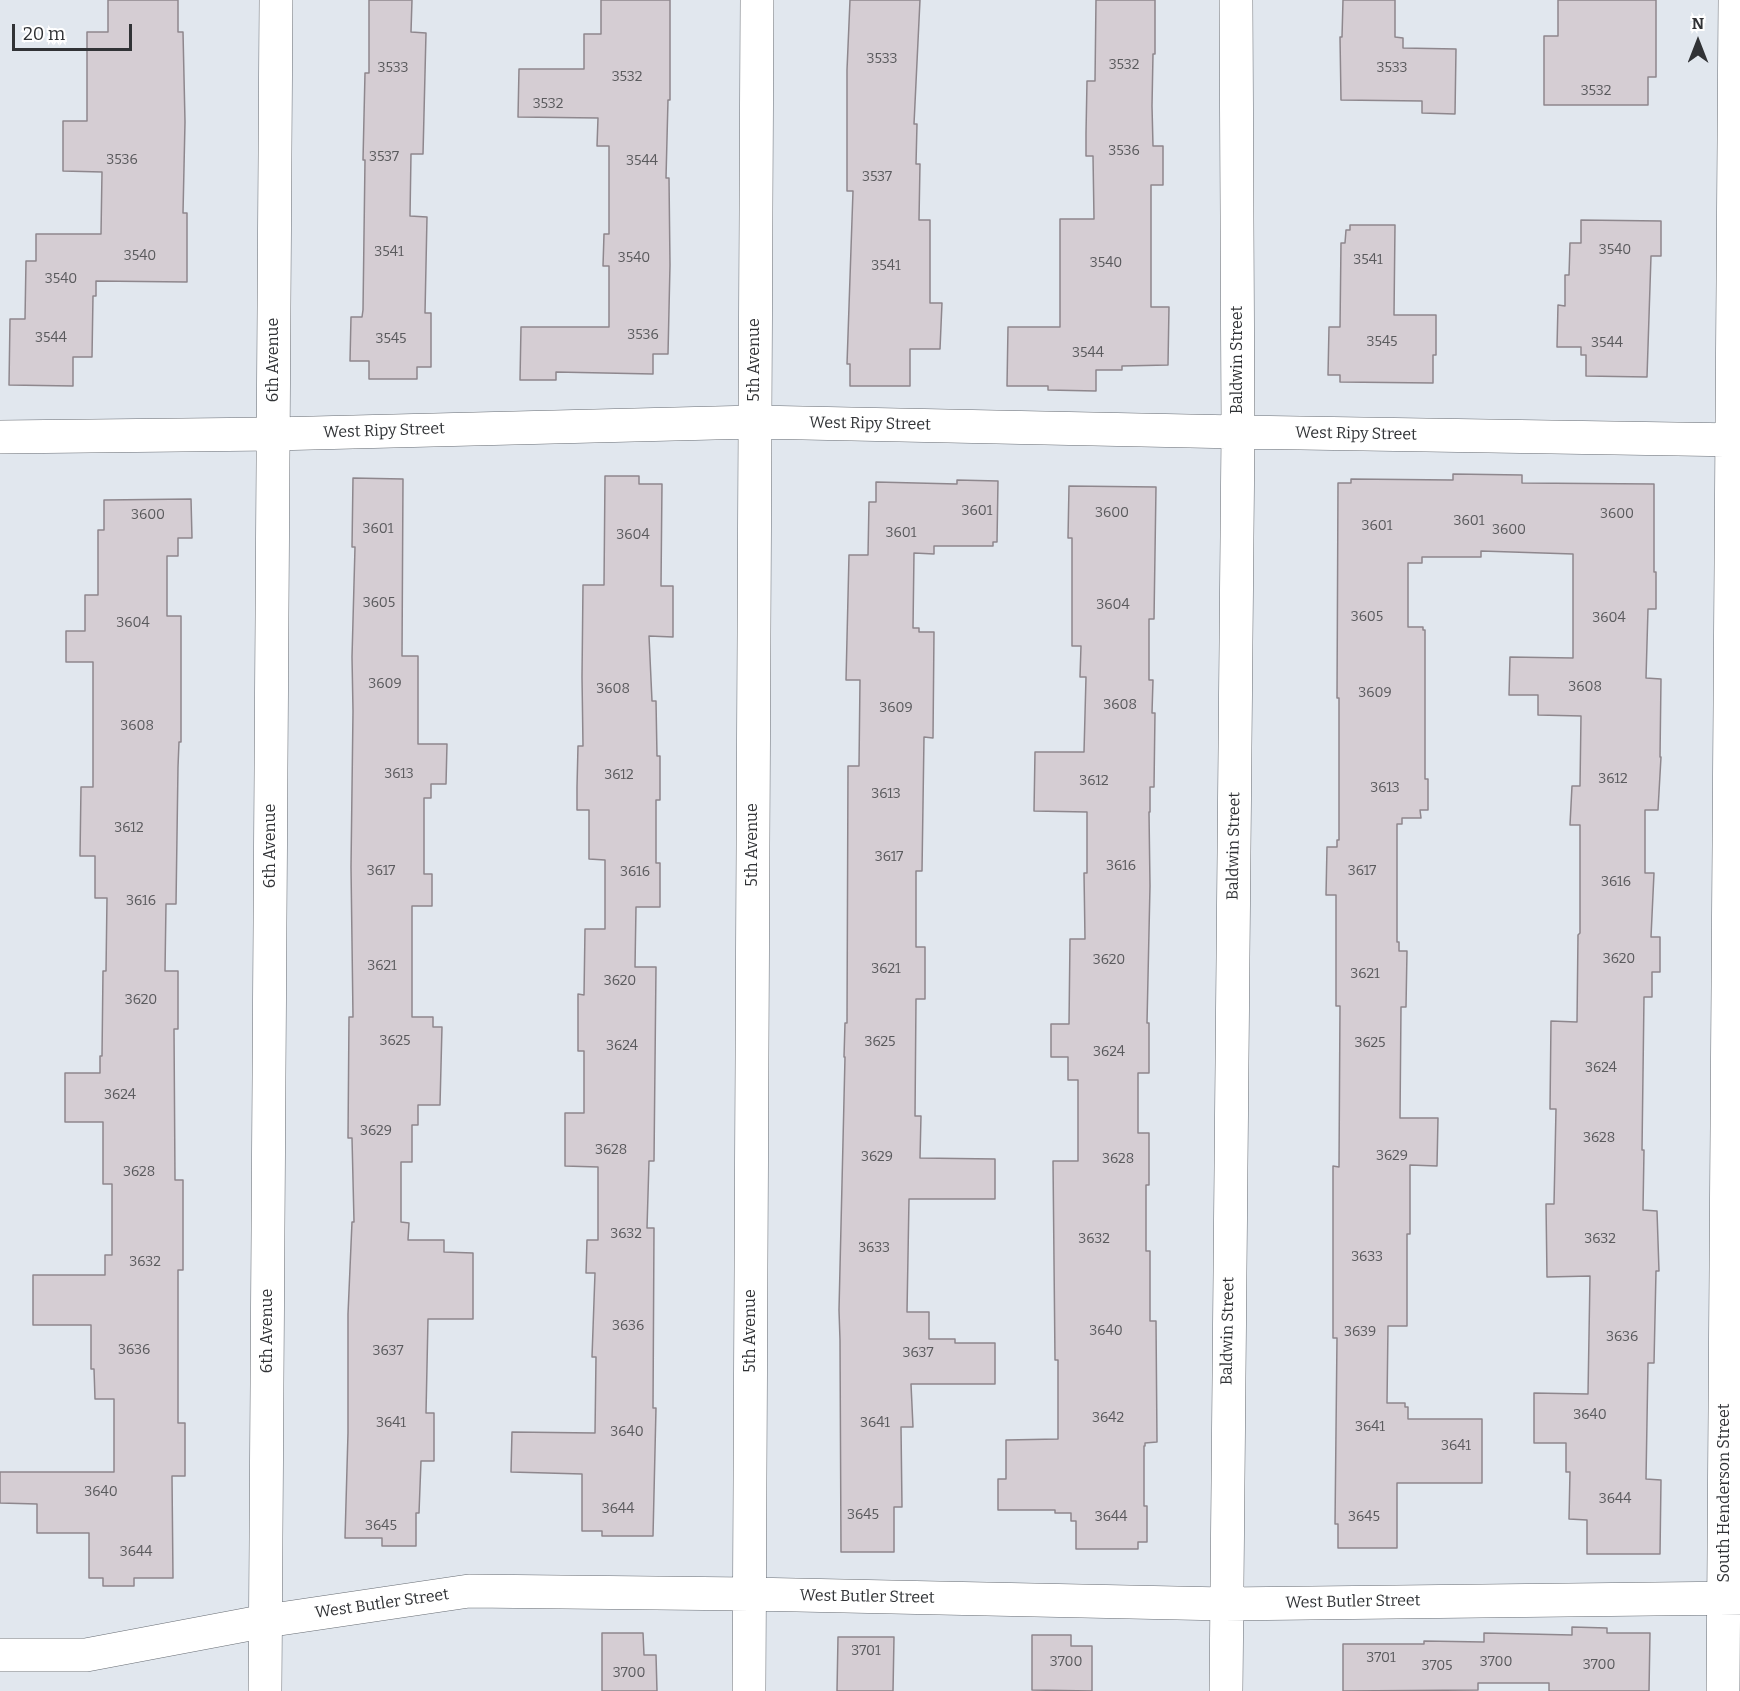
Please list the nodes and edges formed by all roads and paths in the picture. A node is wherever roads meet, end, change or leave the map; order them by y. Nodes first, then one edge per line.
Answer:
1 (276, 0) edge
2 (757, 0) edge
3 (1236, 0) edge
4 (1735, 0) edge
5 (755, 422) junction
6 (1238, 432) junction
7 (273, 434) junction
8 (0, 437) edge
9 (1736, 440) edge
10 (749, 1594) junction
11 (1732, 1598) edge
12 (1225, 1604) junction
13 (266, 1620) junction
14 (0, 1655) edge
15 (266, 1691) edge
16 (749, 1691) edge
17 (1226, 1691) edge
18 (1724, 1691) edge

1 - 7 street, 6th Avenue
2 - 5 street, 5th Avenue
3 - 6 street, Baldwin Street
4 - 9 street, South Henderson Street
5 - 6 street, West Ripy Street
5 - 7 street, West Ripy Street
5 - 10 street, 5th Avenue
6 - 9 street, West Ripy Street
6 - 12 street, Baldwin Street
7 - 8 street, West Ripy Street
7 - 13 street, 6th Avenue
9 - 11 street, South Henderson Street
10 - 12 street, West Butler Street
10 - 13 street, West Butler Street
10 - 16 street, 5th Avenue
11 - 12 street, West Butler Street
11 - 18 street, South Henderson Street
12 - 17 street, Baldwin Street
13 - 14 street, West Butler Street
13 - 15 street, 6th Avenue

